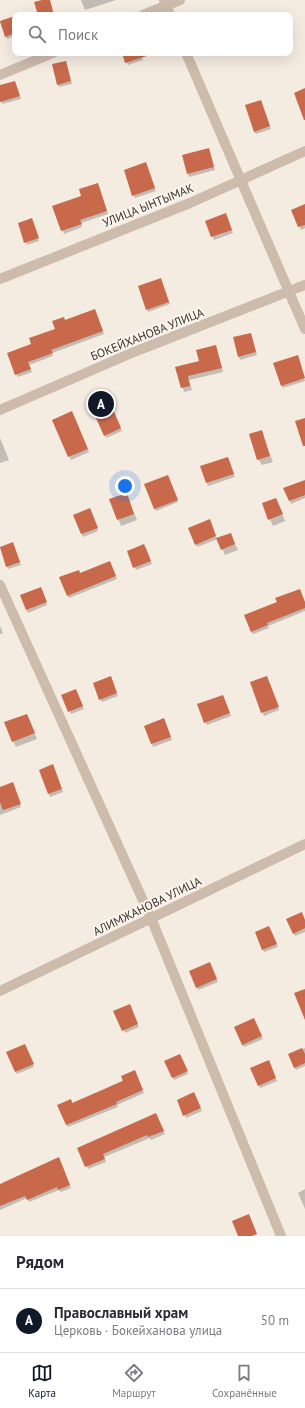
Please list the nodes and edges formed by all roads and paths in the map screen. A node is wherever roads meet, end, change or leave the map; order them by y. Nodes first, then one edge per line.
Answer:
1 (180, 0) edge
2 (167, 7) edge
3 (152, 12) edge
4 (46, 56) edge
5 (187, 56) edge
6 (0, 75) edge
7 (305, 151) edge
8 (241, 180) junction
9 (0, 279) edge
10 (305, 285) edge
11 (289, 292) junction
12 (305, 329) edge
13 (0, 410) edge
14 (0, 585) edge
15 (305, 844) edge
16 (151, 918) junction
17 (0, 991) edge
18 (281, 1236) edge

1 - 2 street
2 - 3 street
4 - 6 street
5 - 8 street
7 - 8 street, УЛИЦА ЫНТЫМАК
8 - 9 street, УЛИЦА ЫНТЫМАК
8 - 11 street
10 - 11 street, БОКЕЙХАНОВА УЛИЦА
11 - 12 street
11 - 13 street, БОКЕЙХАНОВА УЛИЦА
14 - 16 street
15 - 16 street, АЛИМЖАНОВА УЛИЦА
16 - 17 street, АЛИМЖАНОВА УЛИЦА
16 - 18 street

